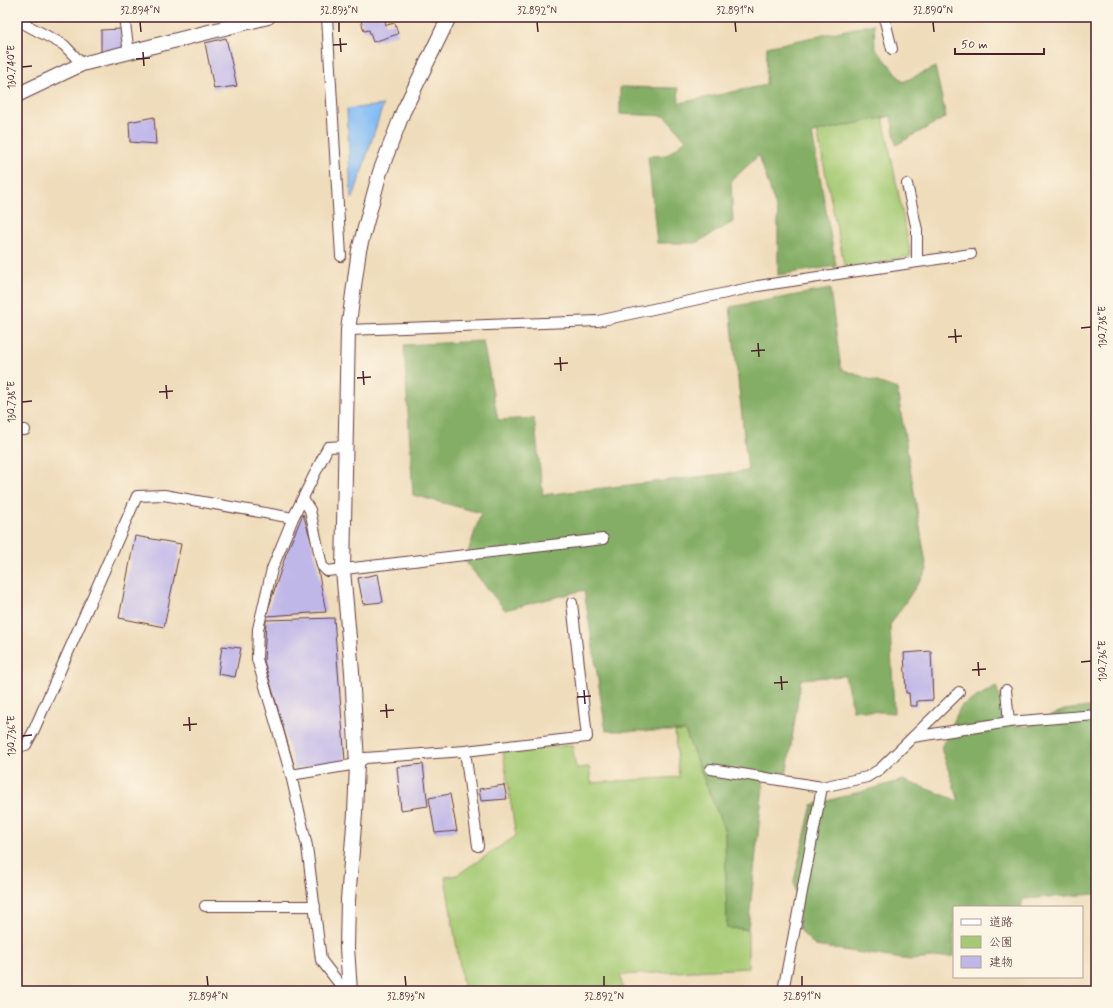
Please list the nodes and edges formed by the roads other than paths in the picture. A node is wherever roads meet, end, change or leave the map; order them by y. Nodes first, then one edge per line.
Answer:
1 (124, 17) edge
2 (268, 17) edge
3 (327, 17) edge
4 (449, 17) edge
5 (884, 17) edge
6 (17, 20) edge
7 (892, 50) dead end
8 (129, 52) junction
9 (82, 64) junction
10 (17, 95) edge
11 (907, 184) dead end
12 (971, 254) dead end
13 (341, 256) dead end
14 (917, 262) junction
15 (348, 330) junction
16 (345, 446) junction
17 (303, 499) junction
18 (294, 518) junction
19 (603, 539) dead end
20 (343, 570) junction
21 (572, 603) dead end
22 (1006, 690) dead end
23 (960, 692) dead end
24 (1096, 715) edge
25 (1009, 722) junction
26 (913, 737) junction
27 (17, 748) edge
28 (465, 751) junction
29 (357, 764) junction
30 (711, 769) dead end
31 (291, 775) junction
32 (822, 787) junction
33 (478, 846) dead end
34 (205, 906) dead end
35 (315, 906) junction
36 (345, 991) edge
37 (350, 991) edge
38 (783, 991) edge

1 - 8 street
2 - 8 street
3 - 13 street
4 - 15 street
5 - 7 street
6 - 9 street
8 - 9 street
9 - 10 street
11 - 14 street
12 - 14 street
14 - 15 street
15 - 16 street
16 - 17 street
16 - 20 street
17 - 18 street
17 - 20 street
18 - 27 street
18 - 31 street
19 - 20 street
20 - 29 street
21 - 28 street
22 - 25 street
23 - 26 street
24 - 25 street
25 - 26 street
26 - 32 street
28 - 29 street
28 - 33 street
29 - 31 street
29 - 37 street
30 - 32 street
31 - 35 street
32 - 38 street
34 - 35 street
35 - 36 street

